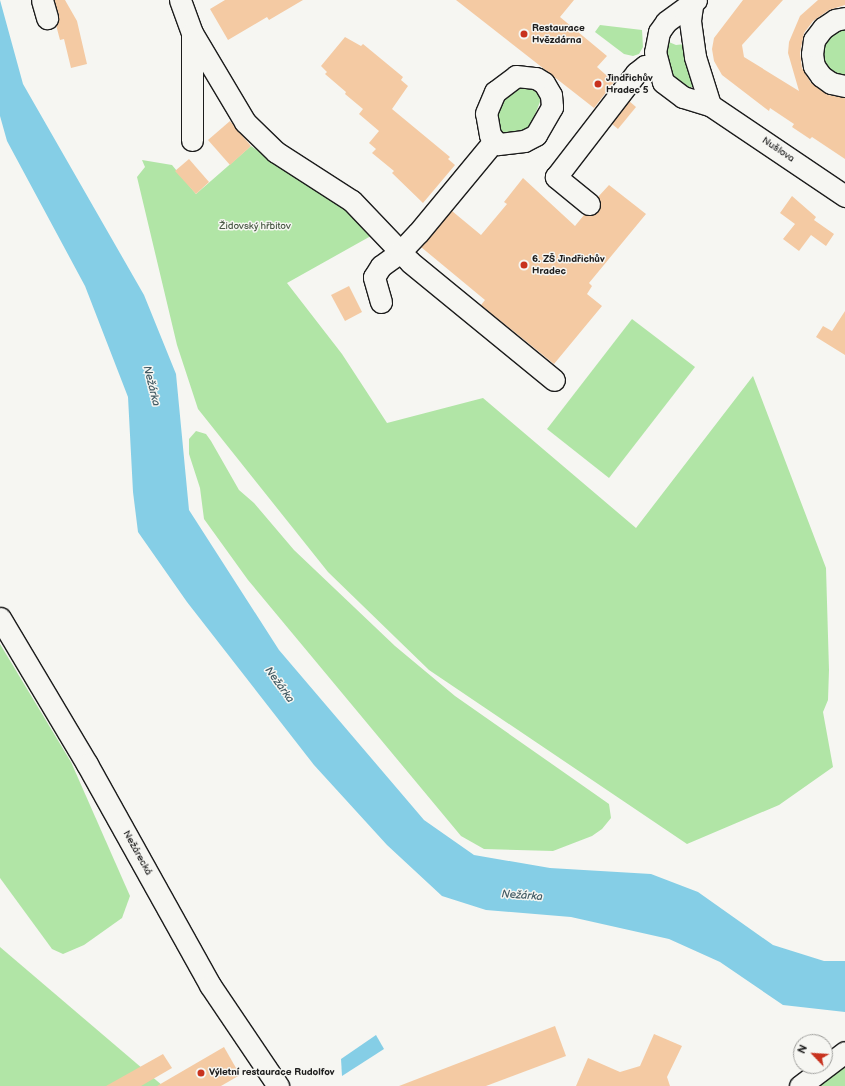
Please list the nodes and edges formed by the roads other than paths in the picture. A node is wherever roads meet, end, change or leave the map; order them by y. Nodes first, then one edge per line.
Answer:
1 (182, 1) edge
2 (694, 3) edge
3 (845, 18) edge
4 (192, 33) junction
5 (656, 65) junction
6 (845, 86) edge
7 (710, 104) junction
8 (192, 140) dead end
9 (494, 141) dead end
10 (845, 196) edge
11 (589, 204) dead end
12 (400, 252) junction
13 (381, 302) dead end
14 (554, 380) dead end
15 (0, 618) edge
16 (845, 1052) edge
17 (278, 1086) edge
18 (800, 1086) edge

1 - 4 street
2 - 5 street
2 - 7 street
3 - 6 street
4 - 8 street
4 - 12 street
5 - 7 street, Nušlova
5 - 11 street
7 - 10 street, Nušlova
9 - 12 street
12 - 13 street
12 - 14 street
15 - 17 street, Nežárecká
16 - 18 street

